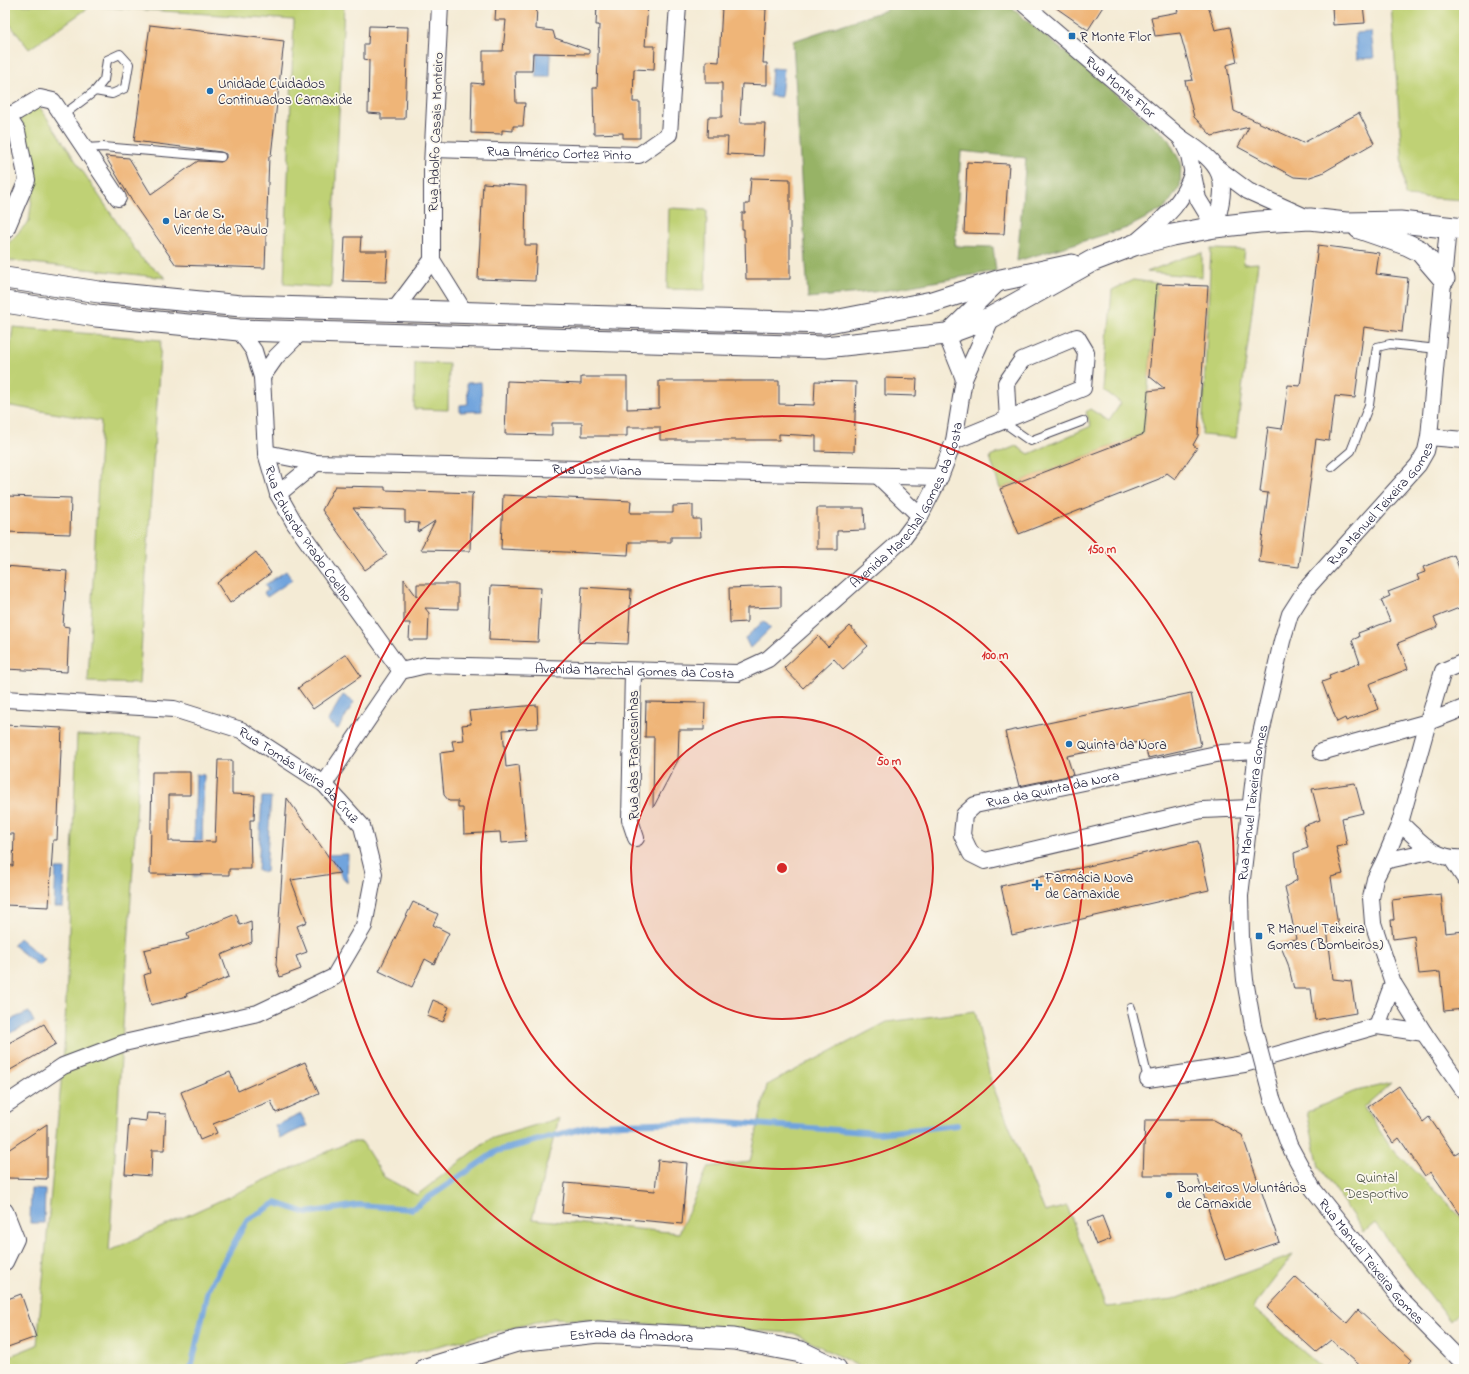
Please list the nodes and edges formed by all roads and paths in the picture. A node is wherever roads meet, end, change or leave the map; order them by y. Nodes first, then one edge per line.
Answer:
1 (440, 5) edge
2 (678, 5) edge
3 (1025, 5) edge
4 (95, 91) junction
5 (63, 114) junction
6 (7, 115) edge
7 (1181, 138) junction
8 (85, 148) junction
9 (433, 149) junction
10 (221, 157) dead end
11 (1215, 166) junction
12 (1193, 171) junction
13 (118, 198) dead end
14 (1310, 219) junction
15 (1346, 223) junction
16 (1215, 227) junction
17 (1456, 228) edge
18 (5, 232) edge
19 (1134, 245) junction
20 (432, 260) junction
21 (1092, 261) junction
22 (5, 278) edge
23 (1444, 279) junction
24 (1002, 280) junction
25 (5, 302) edge
26 (394, 312) junction
27 (465, 314) junction
28 (992, 317) junction
29 (239, 330) junction
30 (300, 333) junction
31 (946, 334) junction
32 (1438, 349) junction
33 (262, 377) junction
34 (964, 379) junction
35 (1006, 421) junction
36 (1082, 421) dead end
37 (1429, 437) junction
38 (1464, 440) edge
39 (954, 442) junction
40 (266, 453) junction
41 (316, 463) junction
42 (1332, 467) dead end
43 (878, 476) junction
44 (940, 477) junction
45 (278, 494) junction
46 (920, 516) junction
47 (1464, 662) edge
48 (401, 671) junction
49 (633, 671) junction
50 (5, 699) edge
51 (1464, 708) edge
52 (1428, 722) junction
53 (1257, 750) junction
54 (1320, 752) dead end
55 (324, 784) junction
56 (1251, 808) junction
57 (1400, 822) junction
58 (636, 838) dead end
59 (1430, 851) junction
60 (1458, 858) edge
61 (1384, 861) junction
62 (1464, 877) edge
63 (1392, 983) junction
64 (1131, 1008) dead end
65 (1377, 1026) junction
66 (1424, 1033) junction
67 (1148, 1078) joint
68 (1464, 1091) edge
69 (5, 1105) edge
70 (5, 1211) edge
71 (5, 1262) edge
72 (1464, 1364) edge
73 (426, 1369) edge
74 (836, 1369) edge

1 - 9 street, Rua Adolfo Casais Monteiro
2 - 9 street, Rua Américo Cortez Pinto
3 - 7 street, Rua Monte Flor
4 - 4 lane
4 - 5 lane
5 - 6 street
5 - 8 street
6 - 18 street
7 - 11 street, Rua Monte Flor
7 - 12 street
8 - 10 lane
8 - 13 street
9 - 20 street, Rua Adolfo Casais Monteiro
11 - 14 street
11 - 16 street
12 - 16 street
12 - 19 street
14 - 15 street
14 - 16 street
15 - 17 street
15 - 23 street
16 - 19 street
17 - 23 street, Rua Manuel Teixeira Gomes
19 - 21 street
20 - 26 street
20 - 27 street
21 - 24 street
21 - 28 street
22 - 26 street
23 - 32 street, Rua Manuel Teixeira Gomes
24 - 27 street
24 - 31 street
25 - 29 street
26 - 27 street
28 - 31 street
28 - 34 street, Avenida Marechal Gomes da Costa
29 - 30 street
29 - 33 street, Rua Eduardo Prado Coelho
30 - 31 street
30 - 33 street
31 - 34 street
32 - 37 street, Rua Manuel Teixeira Gomes
32 - 42 lane
33 - 40 street, Rua Eduardo Prado Coelho
34 - 39 street, Avenida Marechal Gomes da Costa
35 - 35 street
35 - 36 lane
35 - 39 street
37 - 38 street
37 - 53 street, Rua Manuel Teixeira Gomes
39 - 44 street, Avenida Marechal Gomes da Costa
40 - 41 street, Rua José Viana
40 - 45 street, Rua Eduardo Prado Coelho
41 - 43 street, Rua José Viana
41 - 45 street
43 - 44 street, Rua José Viana
43 - 46 street
44 - 46 street, Avenida Marechal Gomes da Costa
45 - 48 street, Rua Eduardo Prado Coelho
46 - 49 street, Avenida Marechal Gomes da Costa
47 - 52 street
48 - 49 street, Avenida Marechal Gomes da Costa
48 - 55 street
49 - 58 street, Rua das Francesinhas
50 - 55 street, Rua Tomás Vieira da Cruz
51 - 52 street
52 - 54 street
52 - 57 street
53 - 56 street, Rua Manuel Teixeira Gomes
53 - 56 street, Rua da Quinta da Nora
55 - 69 street, Rua Tomás Vieira da Cruz
56 - 72 street, Rua Manuel Teixeira Gomes, bridge
57 - 59 street
57 - 61 street
59 - 60 street
59 - 61 street
60 - 62 street
61 - 63 street
63 - 65 street
63 - 66 street
64 - 67 lane
65 - 66 street
65 - 67 street
66 - 68 street
70 - 71 street
73 - 74 street, Estrada da Amadora

